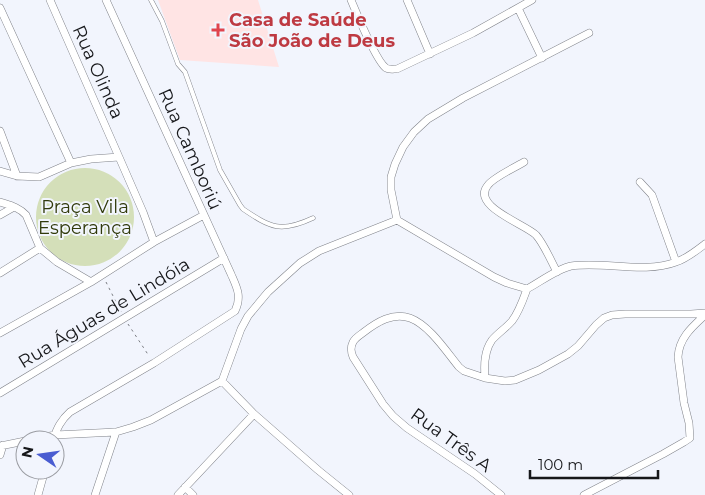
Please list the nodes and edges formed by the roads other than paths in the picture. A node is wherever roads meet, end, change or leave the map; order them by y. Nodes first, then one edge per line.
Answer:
1 (50, 0) edge
2 (106, 0) edge
3 (151, 0) edge
4 (350, 0) edge
5 (407, 0) edge
6 (532, 0) edge
7 (0, 8) edge
8 (518, 8) junction
9 (589, 33) dead end
10 (430, 54) junction
11 (542, 58) junction
12 (0, 131) edge
13 (119, 157) junction
14 (524, 162) dead end
15 (71, 163) junction
16 (0, 171) edge
17 (17, 176) junction
18 (640, 182) dead end
19 (0, 202) edge
20 (14, 207) junction
21 (204, 214) junction
22 (0, 215) edge
23 (313, 218) dead end
24 (397, 220) junction
25 (154, 242) junction
26 (705, 244) edge
27 (40, 248) junction
28 (224, 258) junction
29 (676, 262) junction
30 (557, 272) junction
31 (0, 273) edge
32 (91, 282) junction
33 (527, 289) junction
34 (705, 314) edge
35 (0, 333) edge
36 (485, 378) junction
37 (222, 380) junction
38 (1, 390) edge
39 (254, 414) junction
40 (56, 430) edge
41 (116, 432) junction
42 (65, 436) edge
43 (15, 443) edge
44 (2, 446) edge
45 (0, 455) edge
46 (42, 480) edge
47 (185, 487) junction
48 (38, 495) edge
49 (95, 495) edge
50 (178, 495) edge
51 (193, 495) edge
52 (349, 495) edge
53 (500, 495) edge
54 (584, 495) edge

1 - 13 street, Rua Olinda
2 - 21 street, Rua Camboriú
3 - 23 lane
4 - 10 street
5 - 10 street
6 - 8 street
7 - 15 street
8 - 10 street
8 - 11 street
9 - 11 street
11 - 24 street
12 - 17 street
13 - 15 street
13 - 25 street, Rua Olinda
14 - 30 street
15 - 17 street
16 - 17 street
18 - 29 street
19 - 20 street
20 - 22 street
20 - 27 street
21 - 25 street, Rua Águas de Lindóia
21 - 28 street, Rua Camboriú
24 - 33 street
24 - 37 street
25 - 32 street, Rua Águas de Lindóia
26 - 29 street
27 - 31 street
27 - 32 street
28 - 38 street, Rua Águas de Lindóia
28 - 40 street, Rua Camboriú
29 - 30 street
30 - 33 street
32 - 35 street, Rua Águas de Lindóia
33 - 36 street
34 - 36 street
34 - 54 street
36 - 53 street, Rua Três A
37 - 39 street
37 - 41 street
39 - 47 street
39 - 52 street
41 - 42 street
41 - 49 street
43 - 44 street
44 - 45 street
46 - 48 street
47 - 50 street
47 - 51 street

